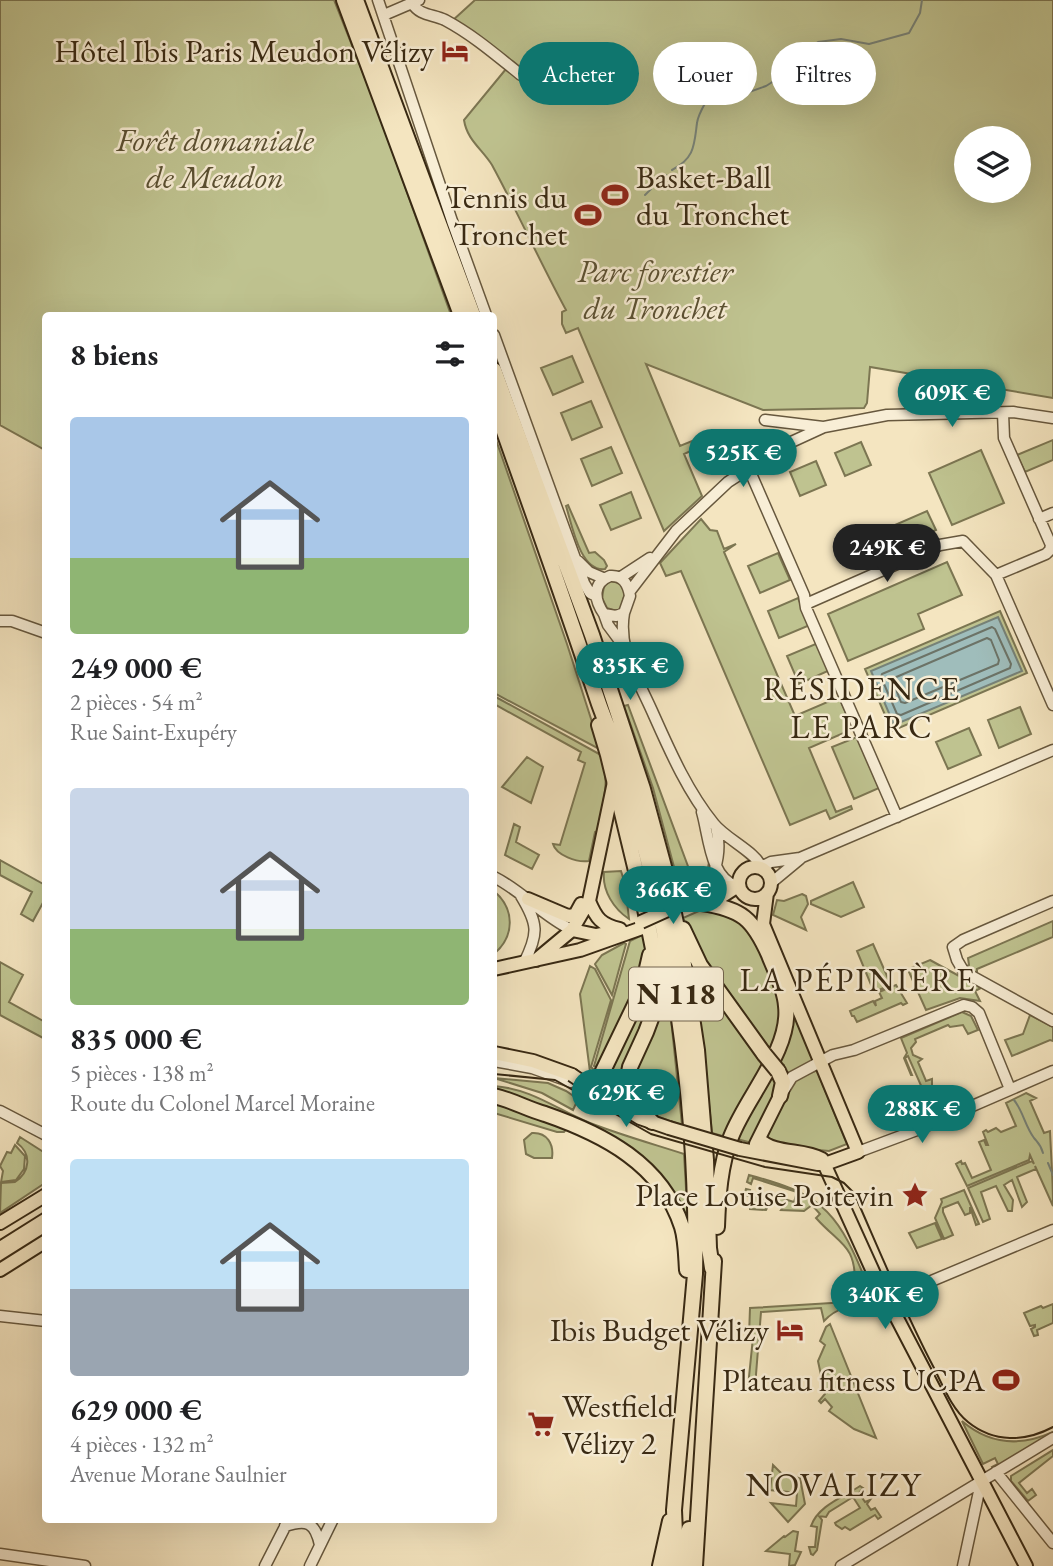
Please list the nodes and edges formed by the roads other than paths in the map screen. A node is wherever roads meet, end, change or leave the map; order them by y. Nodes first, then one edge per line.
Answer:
1 (344, 0) edge
2 (356, 0) edge
3 (378, 0) edge
4 (415, 1) edge
5 (384, 15) junction
6 (518, 73) edge
7 (460, 312) edge
8 (472, 312) edge
9 (485, 312) edge
10 (497, 342) edge
11 (497, 378) edge
12 (497, 412) edge
13 (1003, 413) junction
14 (1053, 418) edge
15 (765, 420) dead end
16 (781, 423) junction
17 (824, 428) junction
18 (787, 444) junction
19 (748, 467) junction
20 (1053, 513) edge
21 (1040, 519) junction
22 (661, 548) junction
23 (578, 561) junction
24 (996, 575) junction
25 (621, 577) junction
26 (603, 578) junction
27 (629, 591) junction
28 (596, 596) junction
29 (806, 604) junction
30 (624, 613) junction
31 (604, 614) junction
32 (0, 621) edge
33 (42, 632) edge
34 (626, 649) junction
35 (1053, 705) edge
36 (600, 706) junction
37 (1053, 750) edge
38 (614, 782) junction
39 (700, 805) junction
40 (897, 817) junction
41 (716, 827) junction
42 (800, 858) junction
43 (597, 864) junction
44 (761, 867) junction
45 (716, 868) junction
46 (497, 879) edge
47 (739, 886) junction
48 (769, 888) junction
49 (709, 889) junction
50 (523, 896) junction
51 (589, 901) junction
52 (671, 901) junction
53 (1053, 901) edge
54 (696, 903) junction
55 (642, 925) junction
56 (572, 930) junction
57 (622, 930) junction
58 (651, 943) junction
59 (530, 962) junction
60 (497, 968) edge
61 (1053, 1021) edge
62 (497, 1054) edge
63 (497, 1062) edge
64 (821, 1063) junction
65 (1053, 1070) edge
66 (571, 1079) junction
67 (1010, 1089) junction
68 (780, 1096) junction
69 (497, 1097) edge
70 (594, 1097) junction
71 (0, 1111) edge
72 (652, 1122) junction
73 (42, 1137) edge
74 (759, 1139) junction
75 (740, 1149) junction
76 (858, 1152) junction
77 (825, 1164) junction
78 (42, 1197) edge
79 (0, 1223) edge
80 (1053, 1230) edge
81 (42, 1244) edge
82 (712, 1268) junction
83 (0, 1270) edge
84 (693, 1291) junction
85 (915, 1301) dead end
86 (0, 1316) edge
87 (42, 1321) edge
88 (1053, 1438) edge
89 (700, 1466) junction
90 (996, 1472) junction
91 (981, 1482) junction
92 (674, 1510) junction
93 (287, 1523) edge
94 (306, 1523) edge
95 (331, 1523) edge
96 (1053, 1543) edge
97 (320, 1545) junction
98 (0, 1554) edge
99 (85, 1566) edge
100 (265, 1566) edge
101 (310, 1566) edge
102 (660, 1566) edge
103 (672, 1566) edge
104 (685, 1566) edge
105 (695, 1566) edge
106 (841, 1566) edge
107 (962, 1566) edge
108 (1026, 1566) edge

1 - 7 highway
2 - 8 highway
3 - 5 street
4 - 5 street
4 - 6 street
5 - 9 street
10 - 23 street
11 - 52 highway, N 118
12 - 36 highway, N 118
13 - 14 street
13 - 17 street
13 - 21 street
15 - 16 street
16 - 17 street
16 - 18 street
17 - 18 street
18 - 19 street
19 - 22 street
19 - 29 street
20 - 21 street
21 - 24 street
22 - 25 street
22 - 27 street
23 - 26 street
23 - 28 street
24 - 29 street
24 - 35 street
25 - 26 street
25 - 27 street
26 - 28 street
27 - 30 street
28 - 31 street
29 - 40 street
30 - 31 street
30 - 34 street
31 - 34 street
32 - 33 street
34 - 39 street
36 - 38 highway
36 - 84 highway, N 118
37 - 40 street
38 - 43 main road
38 - 58 highway
39 - 41 street
39 - 45 street
40 - 42 street
41 - 44 street
41 - 45 street
42 - 44 street
42 - 48 street
43 - 50 main road
43 - 51 main road
44 - 47 main road
44 - 48 main road
45 - 47 street
45 - 49 street
46 - 50 street
47 - 48 main road
47 - 49 main road
47 - 54 main road
48 - 64 main road
49 - 54 main road
50 - 56 street
50 - 59 street
51 - 56 main road
51 - 57 main road
52 - 68 highway, bridge
52 - 82 highway, N 118
53 - 61 street
54 - 55 main road
54 - 82 highway
55 - 57 main road
55 - 59 main road
56 - 57 main road
56 - 59 main road
58 - 70 highway
58 - 72 highway
59 - 60 main road
62 - 66 main road
63 - 66 street
64 - 67 street
64 - 68 street
64 - 76 main road
65 - 67 street
66 - 70 main road, bridge
67 - 76 street
68 - 74 main road
69 - 84 highway
70 - 72 main road
71 - 73 street
72 - 75 main road, bridge
74 - 75 main road
74 - 77 main road
75 - 77 main road
76 - 77 main road
77 - 91 main road
78 - 79 main road
80 - 85 street
81 - 83 main road
82 - 89 highway, N 118
84 - 92 highway, N 118
86 - 87 street
88 - 90 street
89 - 104 highway, N 118
89 - 105 highway
90 - 91 street
90 - 96 street
91 - 106 street
91 - 107 street
91 - 108 main road
92 - 102 highway
92 - 103 highway, N 118
93 - 100 street
94 - 97 street
95 - 97 street
97 - 101 street
98 - 99 street

